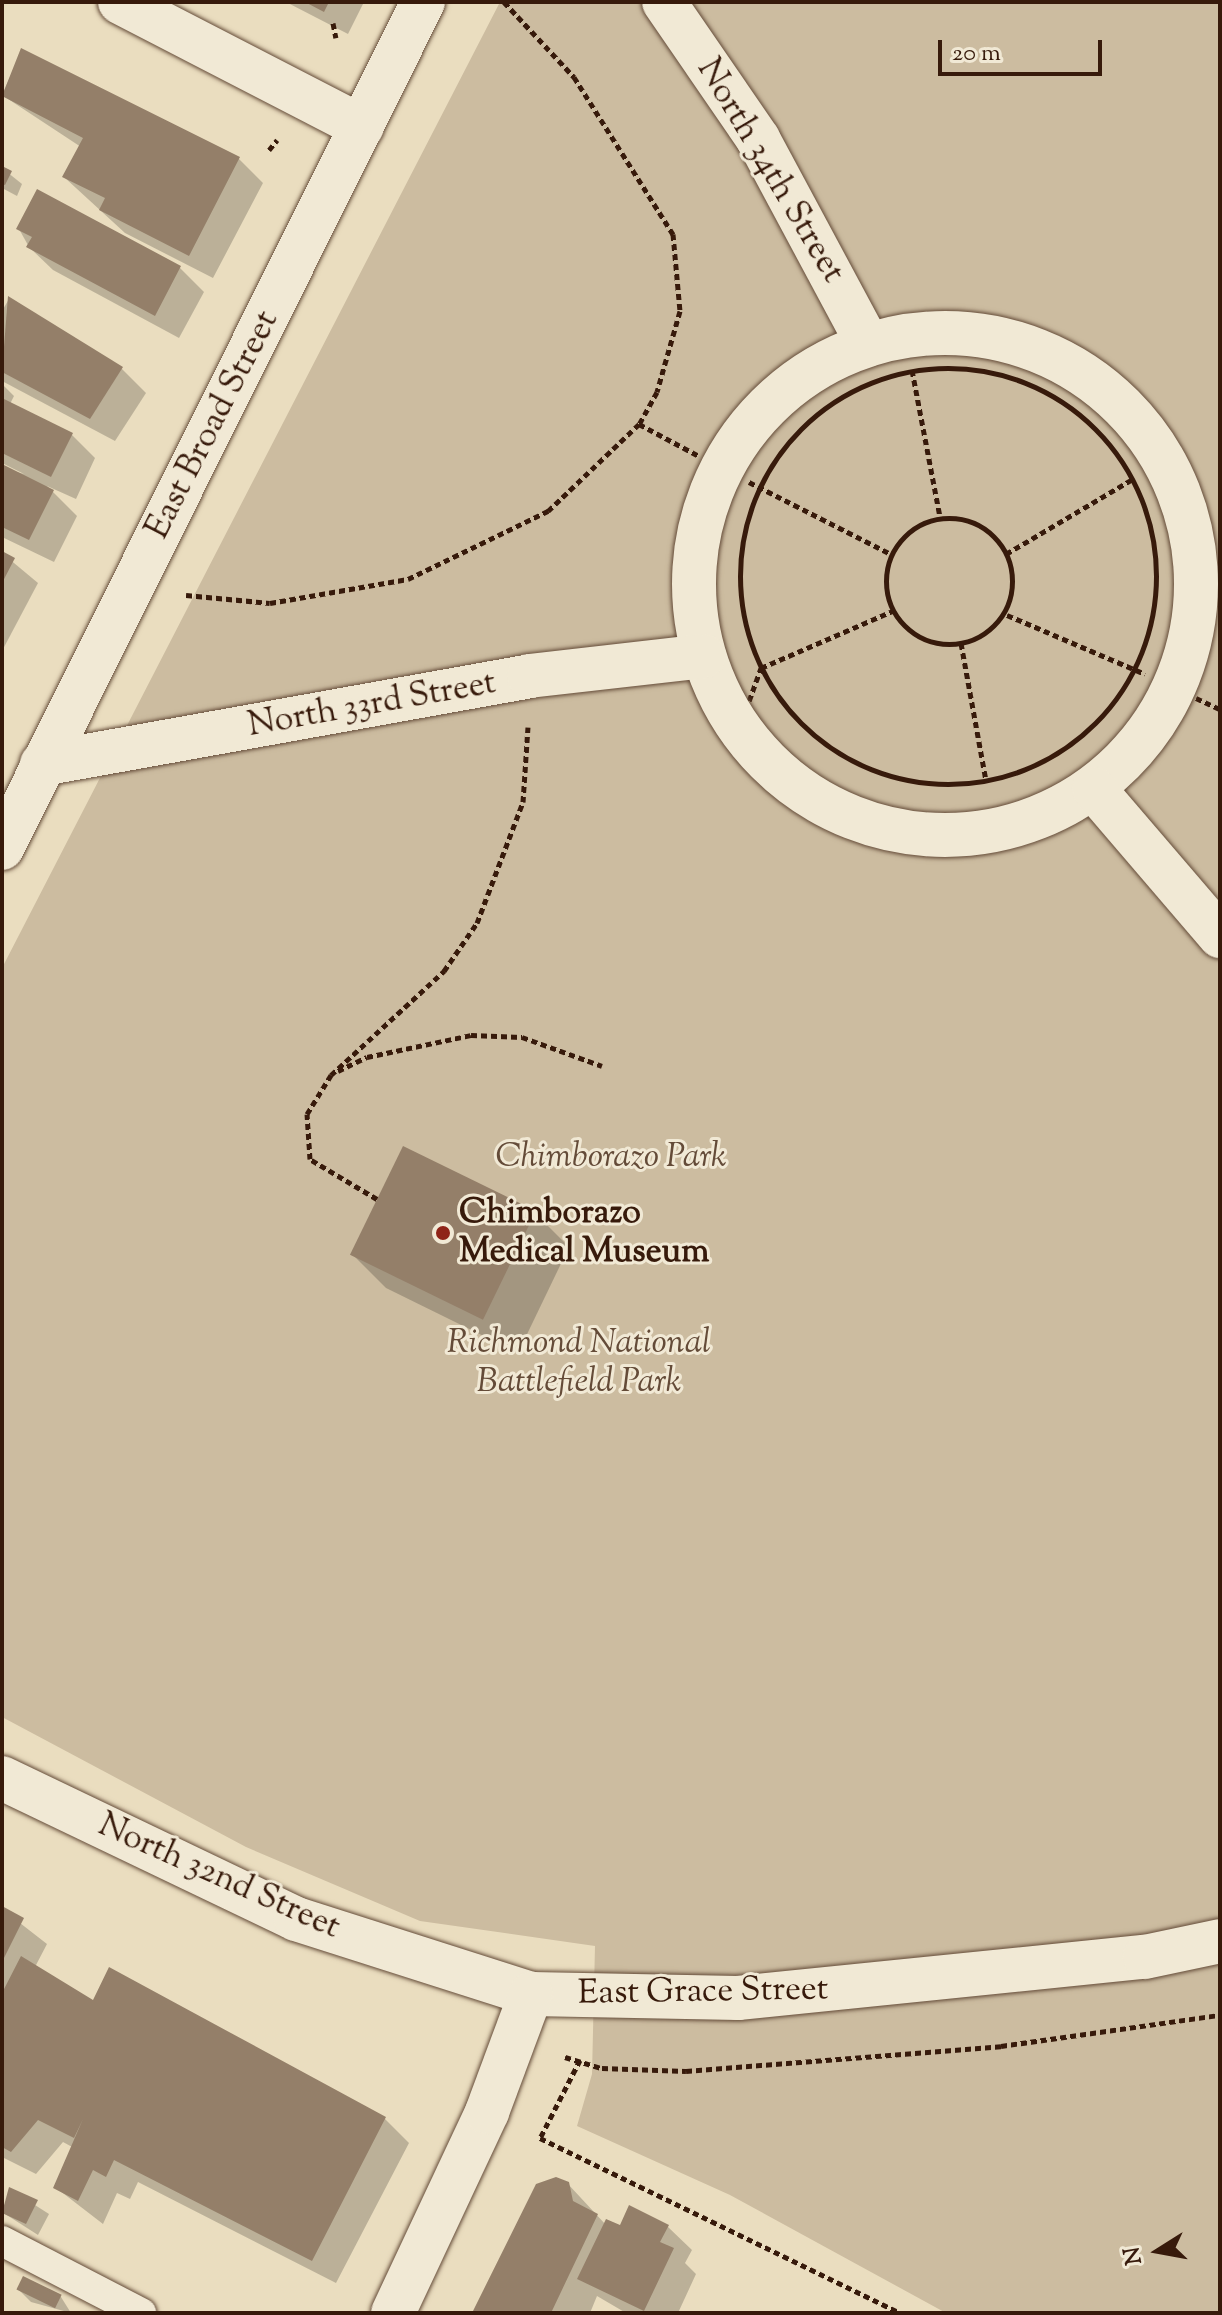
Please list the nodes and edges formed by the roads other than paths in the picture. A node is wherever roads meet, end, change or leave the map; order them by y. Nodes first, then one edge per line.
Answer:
1 (120, 2) edge
2 (423, 2) edge
3 (664, 2) edge
4 (362, 127) junction
5 (868, 344) junction
6 (1204, 516) edge
7 (704, 656) junction
8 (42, 764) junction
9 (1094, 789) junction
10 (2, 848) edge
11 (1220, 936) edge
12 (2, 1778) edge
13 (1220, 1941) edge
14 (531, 1994) junction
15 (2, 2241) edge
16 (141, 2313) edge
17 (393, 2313) edge

1 - 4 street
2 - 4 street, East Broad Street
3 - 5 street, North 34th Street
4 - 8 street, East Broad Street
5 - 6 street
5 - 7 street
6 - 9 street
7 - 8 street, North 33rd Street
7 - 9 street
8 - 10 street, East Broad Street
9 - 11 street
12 - 14 street, North 32nd Street
13 - 14 street, East Grace Street
14 - 17 street, East Grace Street
15 - 16 lane

